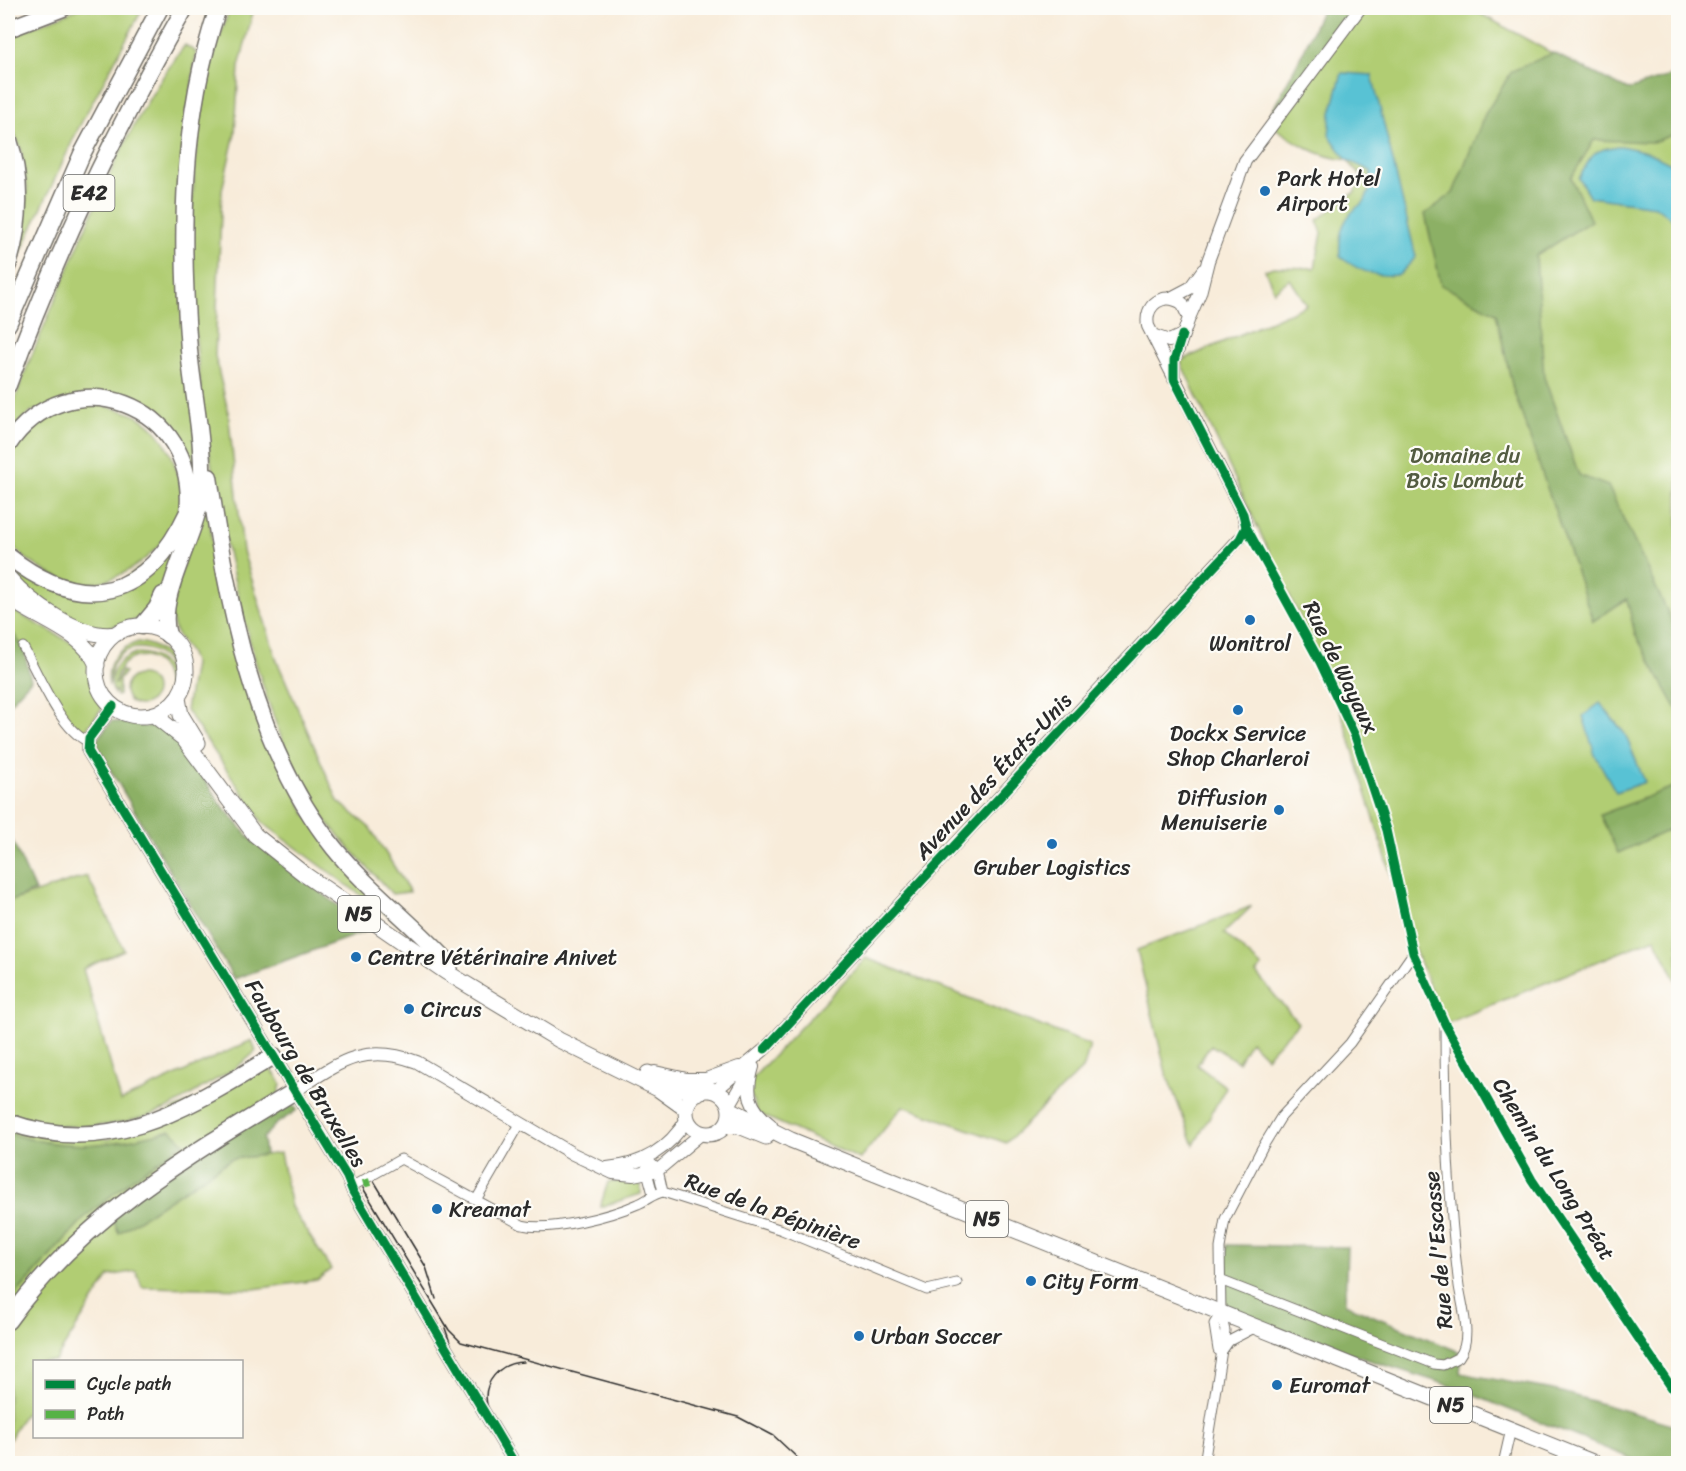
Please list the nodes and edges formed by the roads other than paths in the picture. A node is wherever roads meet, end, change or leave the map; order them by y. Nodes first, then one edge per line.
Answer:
1 (63, 8) edge
2 (160, 8) edge
3 (185, 8) edge
4 (218, 8) edge
5 (1360, 8) edge
6 (8, 29) edge
7 (8, 137) edge
8 (1208, 261) junction
9 (8, 265) edge
10 (1171, 298) junction
11 (1189, 318) junction
12 (8, 324) edge
13 (1182, 335) junction
14 (1155, 336) junction
15 (1174, 379) junction
16 (8, 385) edge
17 (199, 438) junction
18 (8, 446) edge
19 (188, 512) junction
20 (1246, 526) junction
21 (8, 556) edge
22 (8, 577) edge
23 (8, 597) edge
24 (142, 626) junction
25 (116, 634) junction
26 (168, 635) junction
27 (22, 647) dead end
28 (97, 665) junction
29 (178, 698) junction
30 (113, 706) junction
31 (154, 715) junction
32 (87, 741) junction
33 (1413, 953) junction
34 (450, 964) junction
35 (1445, 1024) junction
36 (274, 1056) junction
37 (748, 1066) junction
38 (648, 1073) junction
39 (295, 1091) junction
40 (715, 1091) junction
41 (698, 1093) junction
42 (729, 1107) junction
43 (687, 1114) junction
44 (8, 1122) edge
45 (520, 1124) junction
46 (726, 1125) junction
47 (702, 1133) junction
48 (791, 1140) junction
49 (647, 1159) junction
50 (603, 1168) junction
51 (652, 1172) junction
52 (351, 1187) junction
53 (663, 1192) junction
54 (653, 1194) junction
55 (476, 1200) junction
56 (1220, 1280) junction
57 (957, 1283) dead end
58 (1221, 1313) junction
59 (8, 1321) edge
60 (1256, 1328) junction
61 (453, 1358) junction
62 (1219, 1359) junction
63 (1678, 1397) edge
64 (1511, 1429) junction
65 (515, 1464) edge
66 (524, 1464) edge
67 (1204, 1464) edge
68 (1503, 1464) edge
69 (1597, 1464) edge

1 - 6 highway
2 - 12 highway, E42
3 - 16 highway, E42
4 - 17 highway
5 - 8 street
7 - 9 highway
8 - 10 street
8 - 11 street
10 - 11 street
10 - 14 street
11 - 13 street
13 - 14 street
13 - 15 street
14 - 15 street
15 - 20 street
17 - 26 highway
17 - 34 highway
18 - 19 highway
19 - 21 highway
19 - 24 highway
20 - 33 street, Rue de Wayaux
20 - 37 street, Avenue des États-Unis
22 - 25 main road
23 - 28 main road
24 - 25 main road
24 - 26 main road
25 - 28 main road
26 - 29 main road
27 - 32 street, Faubourg de Bruxelles
28 - 30 main road
29 - 31 main road
29 - 34 main road, N5
30 - 31 main road
30 - 32 street
31 - 43 main road, N5
32 - 36 street, Faubourg de Bruxelles
33 - 35 street, Chemin du Long Préat
33 - 56 street
34 - 38 main road, N5
35 - 56 street, Rue de l'Escasse
35 - 63 street, Chemin du Long Préat
36 - 39 street, Faubourg de Bruxelles
36 - 44 highway
37 - 38 street
37 - 40 street, Avenue des États-Unis
37 - 42 street, Avenue des États-Unis
37 - 48 street
38 - 41 main road, N5
39 - 45 street
39 - 52 street, Faubourg de Bruxelles
39 - 59 highway
40 - 41 main road, N5
40 - 42 main road, N5
41 - 43 main road
42 - 46 main road
42 - 48 main road, N5
43 - 47 main road, N5
43 - 49 street
45 - 50 street
45 - 55 street
46 - 47 main road
46 - 48 main road, N5
47 - 51 street
48 - 58 main road, N5
49 - 50 street
49 - 51 street
50 - 51 street
51 - 53 street
51 - 54 street
52 - 55 street, Rue de la Pépinière
52 - 61 street, Faubourg de Bruxelles
53 - 54 street, Rue de la Pépinière
53 - 57 street, Rue de la Pépinière
54 - 55 street, Rue de la Pépinière
56 - 58 street
58 - 60 main road, N5
58 - 62 street
60 - 62 street
60 - 64 main road, N5
61 - 65 street, Faubourg de Bruxelles
61 - 66 street, Faubourg de Bruxelles
62 - 67 street
64 - 68 street
64 - 69 main road, N5

